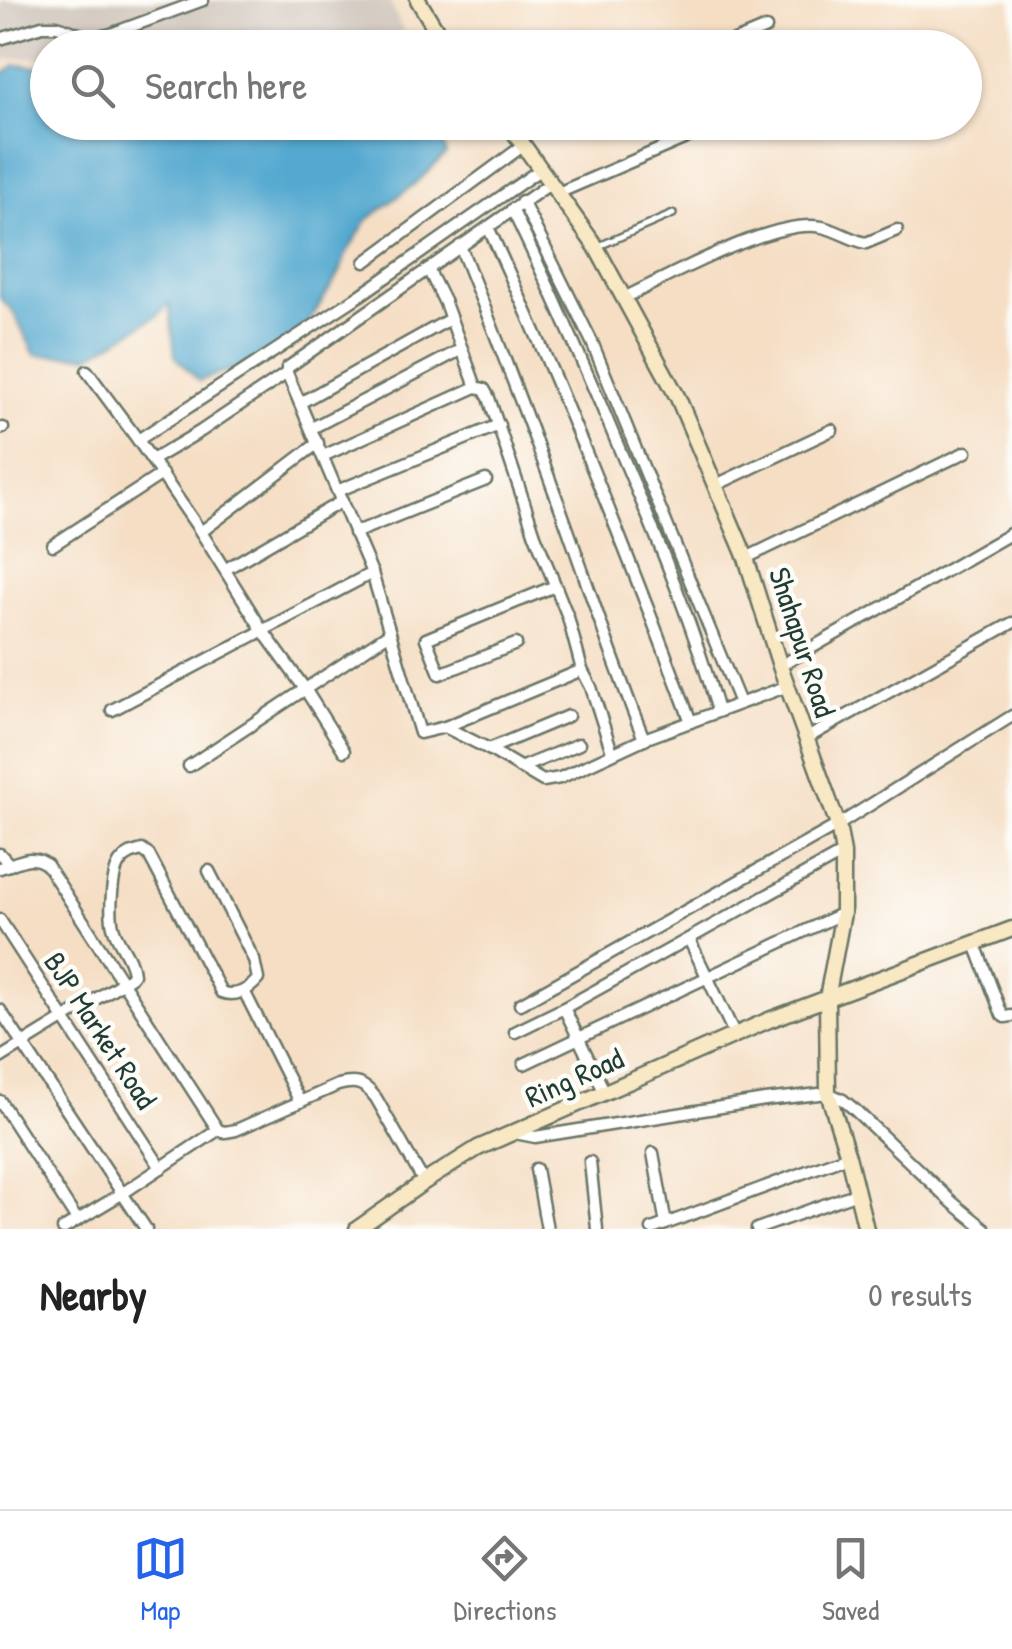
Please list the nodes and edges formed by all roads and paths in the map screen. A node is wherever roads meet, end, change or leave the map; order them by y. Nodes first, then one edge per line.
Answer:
1 (202, 0) edge
2 (418, 0) edge
3 (766, 28) dead end
4 (68, 30) edge
5 (119, 30) edge
6 (436, 30) edge
7 (761, 30) edge
8 (0, 39) edge
9 (521, 140) joint
10 (676, 140) edge
11 (541, 169) junction
12 (554, 188) junction
13 (522, 201) junction
14 (512, 209) junction
15 (672, 214) dead end
16 (488, 226) junction
17 (897, 230) dead end
18 (460, 246) junction
19 (596, 247) junction
20 (365, 262) dead end
21 (428, 270) junction
22 (624, 298) junction
23 (450, 319) junction
24 (462, 349) junction
25 (87, 371) dead end
26 (287, 373) junction
27 (476, 387) junction
28 (300, 403) junction
29 (499, 425) junction
30 (312, 428) junction
31 (832, 430) dead end
32 (138, 440) junction
33 (318, 443) junction
34 (966, 452) dead end
35 (323, 456) junction
36 (152, 460) junction
37 (162, 474) junction
38 (486, 480) dead end
39 (716, 485) junction
40 (340, 496) junction
41 (201, 532) junction
42 (354, 533) junction
43 (1012, 533) edge
44 (53, 544) dead end
45 (746, 558) junction
46 (226, 569) junction
47 (372, 573) junction
48 (555, 586) junction
49 (1012, 623) edge
50 (262, 631) junction
51 (390, 634) junction
52 (516, 644) dead end
53 (780, 666) junction
54 (582, 670) junction
55 (788, 686) junction
56 (305, 689) junction
57 (740, 703) junction
58 (112, 710) dead end
59 (718, 711) junction
60 (568, 716) dead end
61 (1012, 716) edge
62 (690, 722) junction
63 (445, 727) junction
64 (807, 738) junction
65 (644, 739) junction
66 (579, 744) dead end
67 (489, 749) junction
68 (344, 751) dead end
69 (612, 752) junction
70 (190, 766) dead end
71 (520, 768) junction
72 (838, 825) junction
73 (842, 853) junction
74 (0, 854) edge
75 (5, 867) edge
76 (209, 871) dead end
77 (843, 913) junction
78 (0, 920) edge
79 (1012, 929) edge
80 (689, 939) junction
81 (974, 944) junction
82 (708, 979) junction
83 (123, 982) junction
84 (244, 991) junction
85 (827, 998) junction
86 (520, 1004) dead end
87 (564, 1008) junction
88 (0, 1010) edge
89 (1012, 1016) edge
90 (63, 1018) junction
91 (516, 1032) dead end
92 (734, 1035) junction
93 (580, 1038) junction
94 (23, 1044) junction
95 (0, 1058) edge
96 (524, 1064) dead end
97 (604, 1093) junction
98 (828, 1094) junction
99 (0, 1101) edge
100 (300, 1102) junction
101 (218, 1130) junction
102 (515, 1133) junction
103 (653, 1153) dead end
104 (848, 1156) junction
105 (590, 1162) dead end
106 (161, 1168) junction
107 (536, 1169) dead end
108 (424, 1182) junction
109 (123, 1193) junction
110 (857, 1193) junction
111 (77, 1220) junction
112 (374, 1223) edge
113 (666, 1224) junction
114 (63, 1229) edge
115 (146, 1229) edge
116 (357, 1229) edge
117 (547, 1229) edge
118 (597, 1229) edge
119 (652, 1229) edge
120 (758, 1229) edge
121 (866, 1229) edge
122 (985, 1229) edge

1 - 5 street
2 - 6 main road
3 - 7 street
4 - 8 street
9 - 11 main road, Shahapur Road
9 - 20 street
10 - 12 street
11 - 12 main road, Shahapur Road
11 - 32 street
12 - 13 street
12 - 19 main road, Shahapur Road
13 - 14 street
13 - 57 street
14 - 16 street
14 - 59 street
15 - 19 lane
16 - 18 street
16 - 62 street
17 - 22 street
18 - 21 street
18 - 65 street
19 - 22 main road, Shahapur Road
21 - 23 street
21 - 26 street
22 - 39 main road, Shahapur Road
23 - 24 street
23 - 28 street
24 - 27 street
24 - 30 street
25 - 32 street
26 - 28 street
26 - 36 street
27 - 29 street
27 - 35 street
28 - 30 street
29 - 40 street
29 - 48 street
30 - 33 street
31 - 39 street
32 - 36 street
33 - 35 street
33 - 41 street
34 - 45 street
35 - 40 street
36 - 37 street
37 - 41 street
37 - 44 street
38 - 42 street
39 - 45 main road, Shahapur Road
40 - 42 street
40 - 46 street
41 - 46 street
42 - 47 street
43 - 53 street
45 - 53 main road, Shahapur Road
46 - 50 street
47 - 50 street
47 - 51 street
48 - 52 street
48 - 54 street
49 - 64 street
50 - 56 street
50 - 58 street
51 - 56 street
51 - 63 street
53 - 55 main road, Shahapur Road
54 - 63 street
54 - 69 street
55 - 57 street
55 - 64 main road, Shahapur Road
56 - 68 street
56 - 70 street
57 - 59 street
59 - 62 street
60 - 67 street
61 - 72 street
62 - 65 street
63 - 67 street
64 - 72 main road, Shahapur Road
65 - 69 street
66 - 71 street
67 - 71 street
69 - 71 street
72 - 73 main road, Shahapur Road
72 - 86 street
73 - 77 main road, Shahapur Road
73 - 80 street
74 - 75 street
75 - 83 street
76 - 84 street
77 - 82 street
77 - 85 main road, Shahapur Road
78 - 90 street, BJP Market Road
79 - 81 main road, Ring Road
80 - 82 street
80 - 87 street
81 - 85 main road, Ring Road
81 - 89 street
82 - 92 street
82 - 93 street
83 - 84 street
83 - 90 street
83 - 101 street
84 - 100 street
85 - 92 main road, Ring Road
85 - 98 main road, Shahapur Road
87 - 91 street
87 - 93 street
88 - 94 street
90 - 94 street
90 - 106 street, BJP Market Road
92 - 97 main road, Ring Road
93 - 96 street
93 - 97 street
94 - 95 street
94 - 109 street
97 - 102 main road, Ring Road
98 - 102 street
98 - 104 main road, Shahapur Road
98 - 122 street
99 - 111 street
100 - 101 street
100 - 108 street
101 - 106 street
102 - 108 main road, Ring Road
103 - 113 street
104 - 110 main road, Shahapur Road
104 - 113 street
105 - 118 street
106 - 109 street
107 - 117 street
108 - 112 main road, Ring Road
109 - 111 street
109 - 115 street
110 - 120 street
110 - 121 main road, Shahapur Road
111 - 114 street
112 - 116 main road, Ring Road
113 - 119 street

